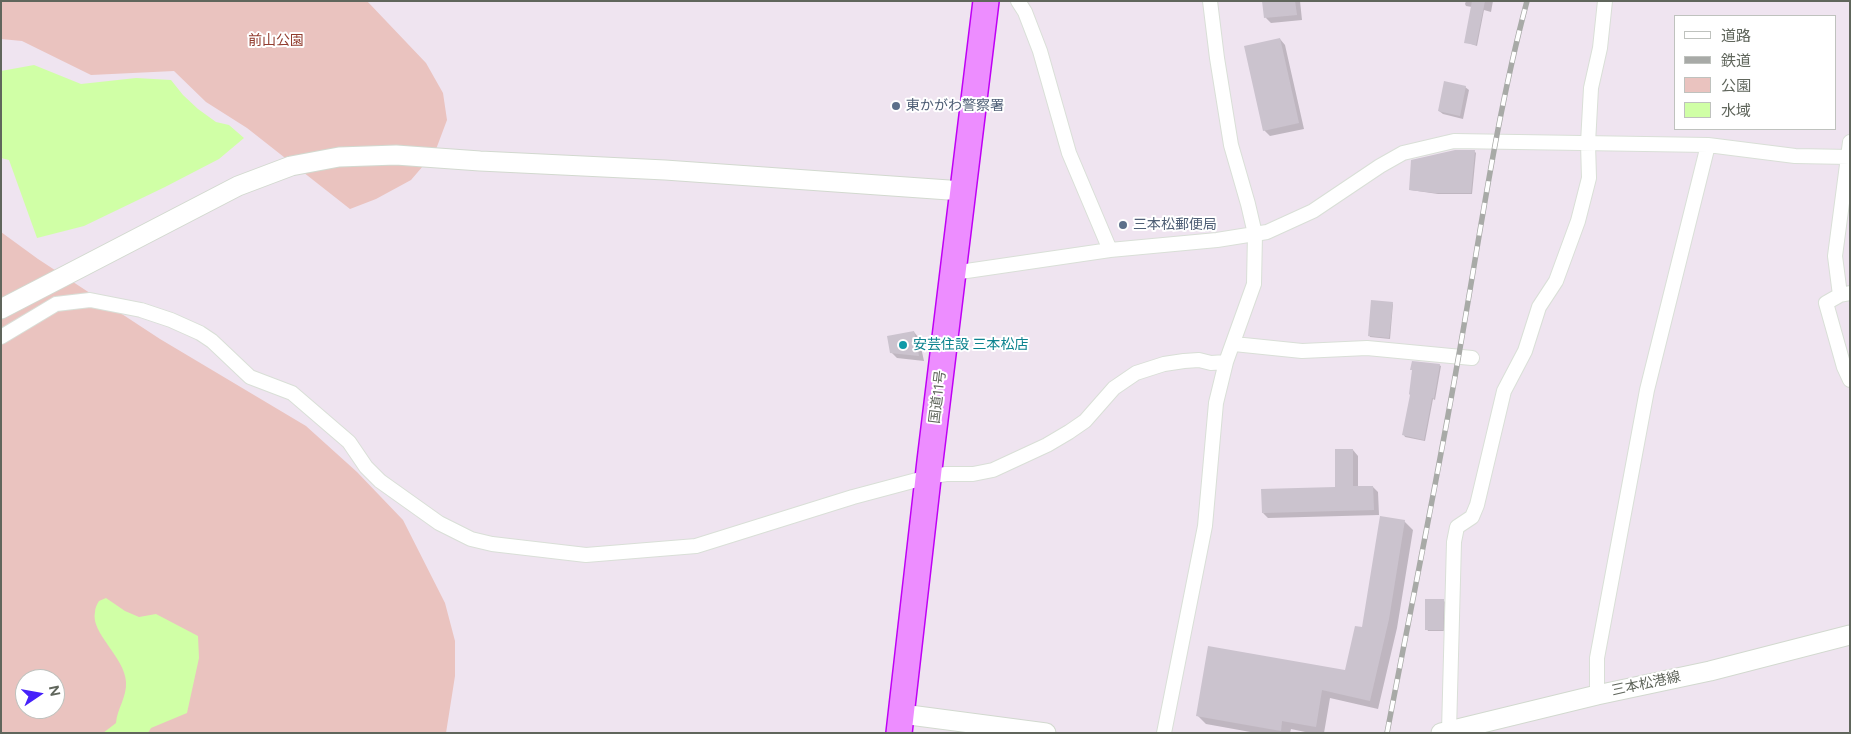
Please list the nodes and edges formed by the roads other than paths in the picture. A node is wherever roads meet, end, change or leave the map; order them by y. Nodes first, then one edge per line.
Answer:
1 (986, 1) edge
2 (1018, 1) edge
3 (1210, 1) edge
4 (1605, 1) edge
5 (1850, 142) edge
6 (1588, 143) junction
7 (1708, 145) junction
8 (1849, 157) edge
9 (963, 191) junction
10 (1254, 234) junction
11 (1110, 250) junction
12 (953, 273) junction
13 (1845, 294) edge
14 (1, 309) edge
15 (1, 337) edge
16 (1234, 344) junction
17 (1472, 358) dead end
18 (1226, 362) junction
19 (1850, 380) edge
20 (928, 477) junction
21 (1850, 635) edge
22 (1597, 695) junction
23 (901, 724) edge
24 (1445, 732) edge
25 (1046, 733) edge
26 (1164, 733) edge

1 - 9 highway, 国道11号
2 - 11 street
3 - 10 street
4 - 6 street
5 - 8 street
6 - 7 street
6 - 10 street
6 - 24 street
7 - 8 street
7 - 22 street
8 - 13 street
9 - 12 highway, 国道11号
9 - 14 street
10 - 11 street
10 - 16 street
11 - 12 street
12 - 20 highway, 国道11号
13 - 19 street
15 - 20 street
16 - 17 street
16 - 18 street
18 - 20 street
18 - 26 street
20 - 23 highway, 国道11号
21 - 22 street, 三本松港線
22 - 24 street, 三本松港線
23 - 25 street

